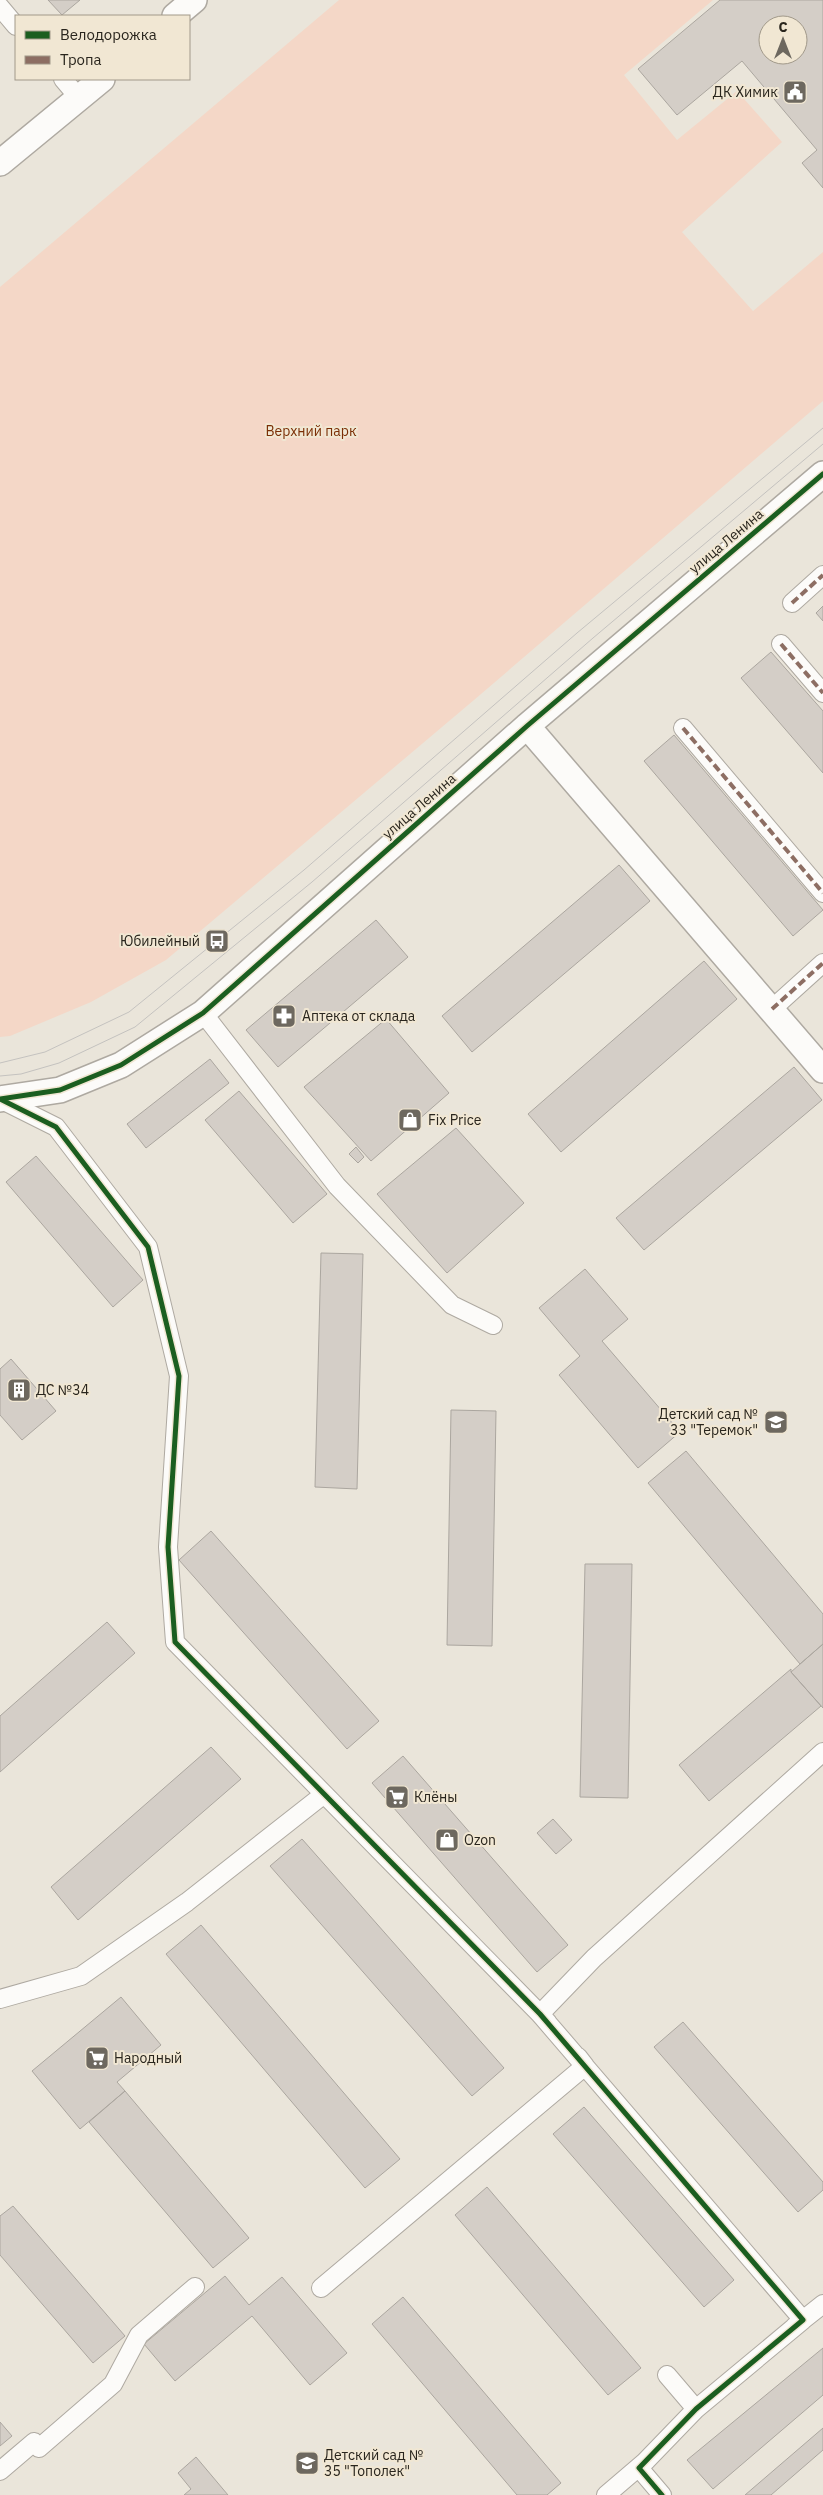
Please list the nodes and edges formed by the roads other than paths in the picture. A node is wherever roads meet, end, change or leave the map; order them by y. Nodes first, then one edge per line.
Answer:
1 (194, 0) edge
2 (0, 7) edge
3 (176, 15) edge
4 (15, 25) edge
5 (64, 80) edge
6 (101, 80) edge
7 (80, 98) junction
8 (0, 163) edge
9 (823, 474) edge
10 (823, 575) edge
11 (792, 603) dead end
12 (781, 644) dead end
13 (823, 693) edge
14 (527, 726) junction
15 (683, 728) dead end
16 (823, 892) edge
17 (823, 963) edge
18 (203, 1012) junction
19 (777, 1014) junction
20 (823, 1070) edge
21 (0, 1099) edge
22 (493, 1325) dead end
23 (823, 1752) edge
24 (323, 1796) junction
25 (0, 1999) edge
26 (540, 2014) junction
27 (585, 2066) junction
28 (195, 2287) dead end
29 (321, 2288) dead end
30 (823, 2304) edge
31 (803, 2320) junction
32 (666, 2374) dead end
33 (696, 2408) junction
34 (639, 2468) junction
35 (0, 2471) edge
36 (606, 2495) edge
37 (662, 2495) edge

1 - 3 street
2 - 4 street
5 - 7 street
6 - 7 street
7 - 8 street
9 - 14 street, улица Ленина
10 - 11 street
12 - 13 street
14 - 18 street, улица Ленина
14 - 19 street
15 - 16 street
17 - 19 street
18 - 21 street, улица Ленина
18 - 22 street
19 - 20 street
21 - 24 street
23 - 26 street
24 - 25 street
24 - 26 street
26 - 27 street
27 - 29 street
27 - 31 street
28 - 35 street
30 - 31 street
31 - 33 street
32 - 33 street
33 - 34 street
34 - 36 street
34 - 37 street

